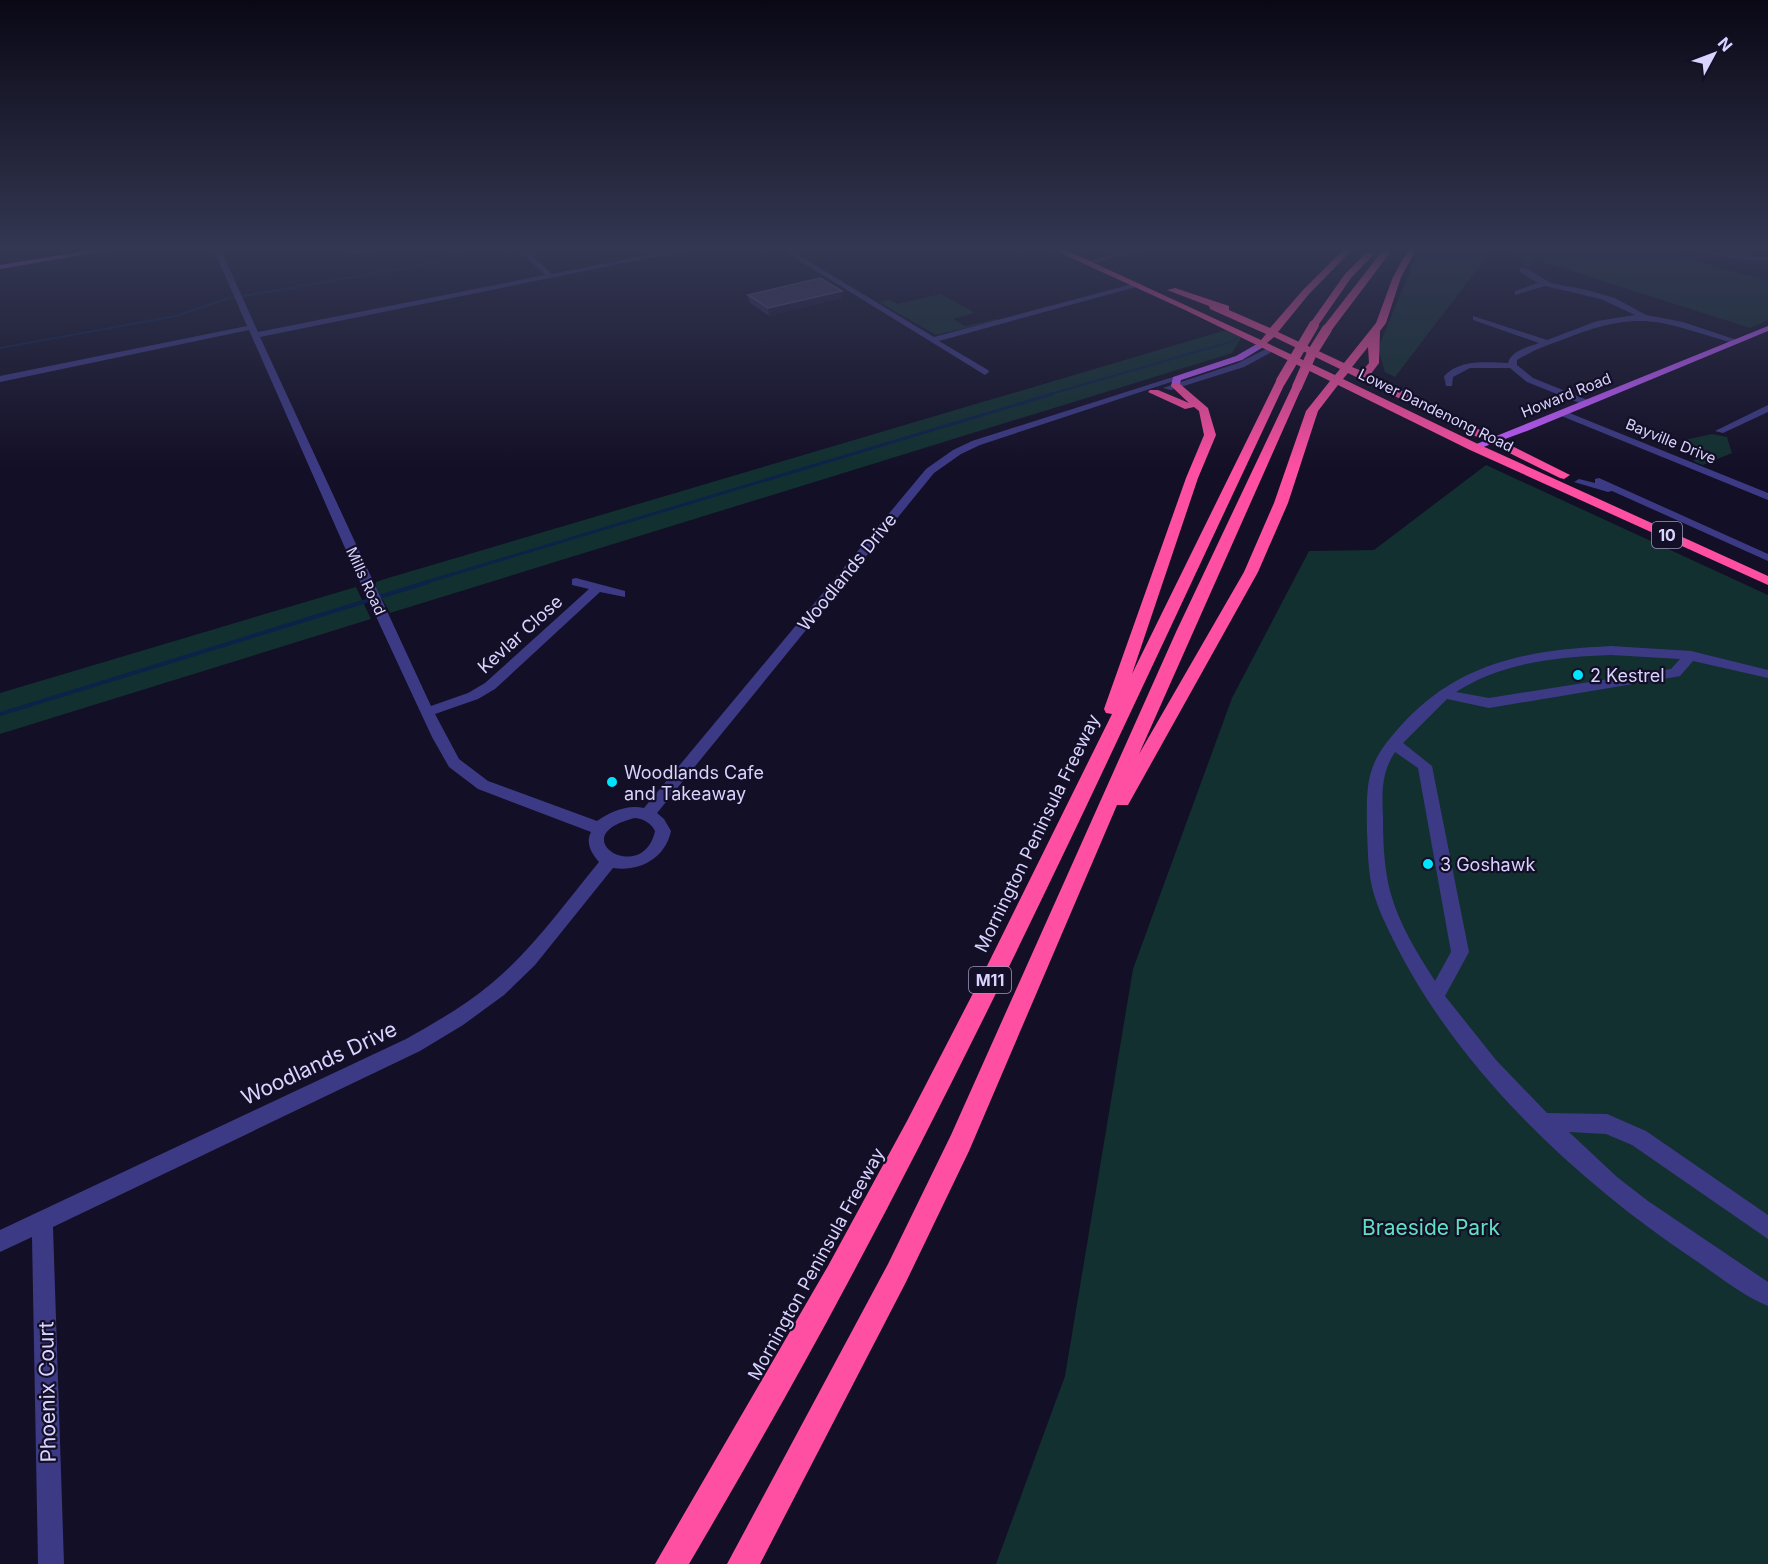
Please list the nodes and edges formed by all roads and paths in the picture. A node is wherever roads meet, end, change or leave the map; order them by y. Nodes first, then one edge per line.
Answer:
1 (251, 323) edge
2 (298, 323) edge
3 (904, 323) edge
4 (996, 323) edge
5 (1221, 323) edge
6 (1228, 323) edge
7 (1252, 323) edge
8 (1282, 323) edge
9 (1315, 323) edge
10 (1331, 323) edge
11 (1380, 323) edge
12 (1490, 323) edge
13 (1606, 323) edge
14 (1678, 323) edge
15 (1378, 327) junction
16 (1768, 328) edge
17 (255, 331) junction
18 (1274, 332) junction
19 (932, 340) junction
20 (1736, 341) junction
21 (1548, 343) junction
22 (1267, 344) junction
23 (1512, 366) junction
24 (985, 372) dead end
25 (1364, 375) junction
26 (0, 379) edge
27 (1176, 382) junction
28 (1289, 384) junction
29 (1449, 384) dead end
30 (1337, 388) junction
31 (1154, 392) junction
32 (1587, 403) junction
33 (1101, 405) junction
34 (1768, 408) edge
35 (1562, 413) junction
36 (1210, 427) junction
37 (1720, 430) dead end
38 (1460, 441) junction
39 (1492, 441) junction
40 (1474, 447) junction
41 (1599, 481) dead end
42 (1579, 482) junction
43 (1621, 492) junction
44 (1768, 497) edge
45 (1768, 558) edge
46 (1768, 567) edge
47 (1768, 581) edge
48 (576, 582) dead end
49 (598, 588) junction
50 (621, 594) dead end
51 (1691, 655) junction
52 (1767, 674) edge
53 (1445, 694) junction
54 (428, 712) junction
55 (1393, 743) junction
56 (1084, 790) junction
57 (647, 815) junction
58 (600, 829) junction
59 (609, 860) junction
60 (1436, 996) junction
61 (1542, 1122) junction
62 (42, 1221) junction
63 (1768, 1228) edge
64 (0, 1241) edge
65 (897, 1273) junction
66 (1768, 1295) edge
67 (51, 1564) edge
68 (671, 1564) edge
69 (743, 1564) edge

1 - 17 street, Mills Road
2 - 17 street
3 - 19 street
4 - 19 street
5 - 22 highway, Lower Dandenong Road / 10
6 - 22 highway
7 - 18 highway, Lower Dandenong Road / 10
8 - 18 highway
9 - 28 highway, Mornington Peninsula Freeway / M11, bridge
10 - 28 highway, Mornington Peninsula Freeway / M11, bridge
11 - 15 highway
12 - 21 street
13 - 21 street
14 - 20 street
15 - 25 highway
15 - 30 highway
16 - 20 main road, Howard Road
17 - 26 street
17 - 54 street, Mills Road
18 - 22 highway
18 - 30 highway, Lower Dandenong Road / 10
19 - 24 street
20 - 32 main road, Howard Road
21 - 23 street
22 - 27 main road, Woodlands Drive
22 - 30 highway, Lower Dandenong Road / 10
23 - 29 street
23 - 32 street
25 - 30 highway, Lower Dandenong Road / 10
25 - 39 highway, Lower Dandenong Road / 10
27 - 31 street, Woodlands Drive
27 - 33 street, Woodlands Drive
27 - 36 highway
28 - 56 highway, Mornington Peninsula Freeway / M11
28 - 65 highway, Mornington Peninsula Freeway / M11
30 - 38 highway, Lower Dandenong Road / 10
30 - 38 highway
30 - 65 highway
31 - 33 street, Woodlands Drive
31 - 36 highway
32 - 35 main road, Howard Road
33 - 57 street, Woodlands Drive
34 - 37 street
35 - 39 main road, Howard Road
35 - 44 street, Bayville Drive
36 - 56 highway
38 - 40 highway, Lower Dandenong Road / 10
39 - 40 main road, Howard Road
39 - 42 highway, Lower Dandenong Road / 10
40 - 47 highway, Lower Dandenong Road / 10
41 - 43 street, Lower Dandenong Road
42 - 43 street, Lower Dandenong Road
42 - 46 highway, Lower Dandenong Road / 10
43 - 45 street, Lower Dandenong Road
48 - 49 street, Kevlar Close
49 - 50 street, Kevlar Close
49 - 54 street, Kevlar Close
51 - 52 street
51 - 53 street
51 - 53 street
53 - 55 street
54 - 58 street, Mills Road
55 - 60 street
55 - 60 street
56 - 68 highway, Mornington Peninsula Freeway / M11
57 - 58 street
57 - 59 street
58 - 59 street
59 - 62 street, Woodlands Drive
60 - 61 street
61 - 63 street
61 - 66 street
62 - 64 street, Woodlands Drive
62 - 67 street, Phoenix Court
65 - 69 highway, Mornington Peninsula Freeway / M11

